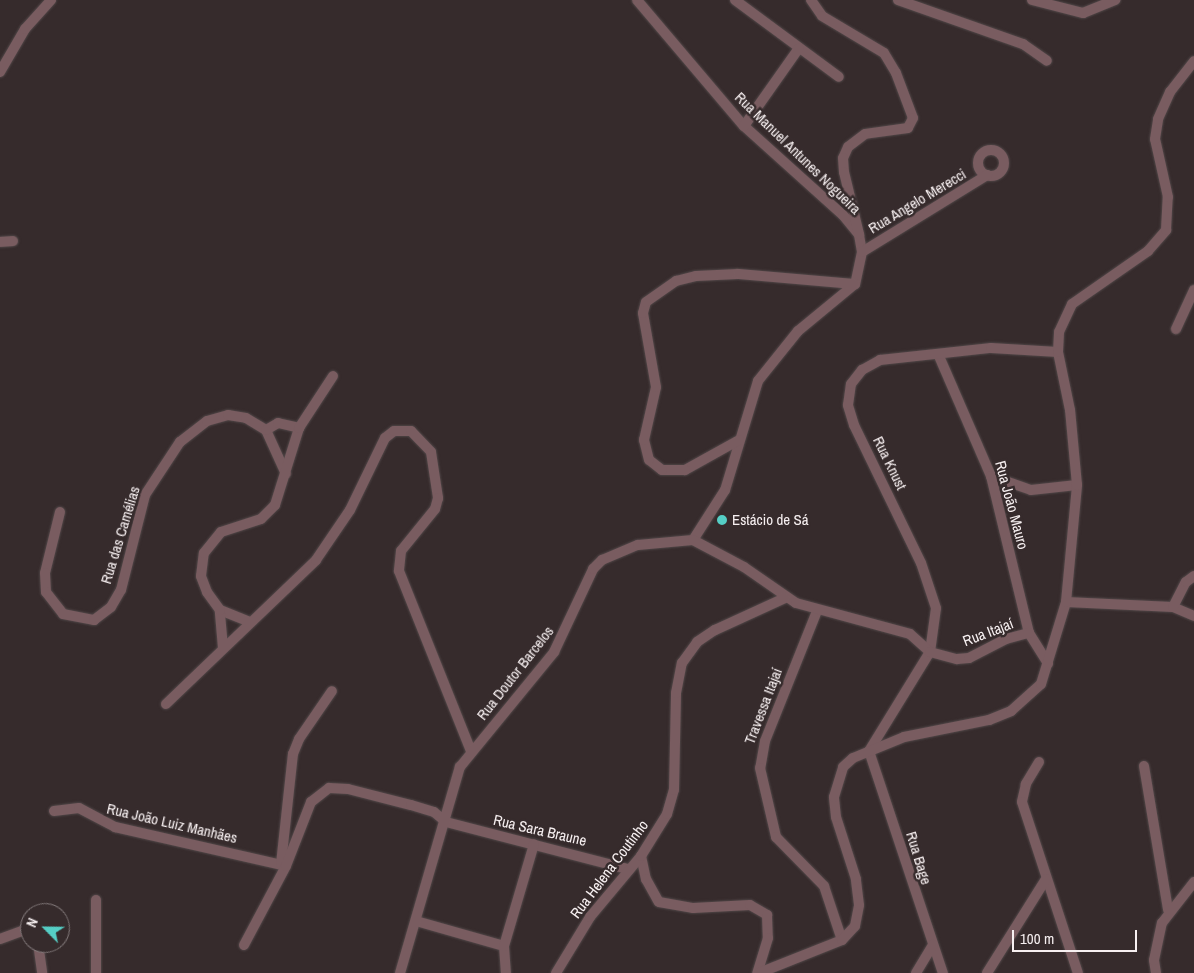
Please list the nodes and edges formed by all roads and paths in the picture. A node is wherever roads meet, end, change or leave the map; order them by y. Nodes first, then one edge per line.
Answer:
1 (52, 0) edge
2 (637, 0) edge
3 (735, 0) edge
4 (898, 0) edge
5 (1032, 0) edge
6 (1116, 0) edge
7 (812, 2) edge
8 (799, 48) junction
9 (1047, 61) dead end
10 (1194, 61) edge
11 (0, 72) edge
12 (839, 76) dead end
13 (744, 126) junction
14 (987, 175) dead end
15 (859, 235) junction
16 (13, 241) dead end
17 (0, 242) edge
18 (862, 252) junction
19 (854, 284) junction
20 (1194, 290) edge
21 (1176, 329) dead end
22 (1058, 352) junction
23 (939, 356) junction
24 (333, 376) dead end
25 (299, 428) junction
26 (266, 430) junction
27 (739, 440) junction
28 (286, 474) junction
29 (991, 476) junction
30 (1078, 485) junction
31 (60, 512) dead end
32 (692, 540) junction
33 (1194, 576) edge
34 (785, 598) junction
35 (1066, 602) junction
36 (1173, 607) junction
37 (220, 610) junction
38 (817, 611) junction
39 (1193, 616) edge
40 (250, 622) junction
41 (1029, 633) junction
42 (224, 648) junction
43 (930, 652) junction
44 (1048, 663) junction
45 (332, 691) dead end
46 (166, 704) dead end
47 (869, 750) junction
48 (471, 751) junction
49 (1039, 762) dead end
50 (1144, 766) dead end
51 (54, 811) dead end
52 (446, 822) junction
53 (534, 844) junction
54 (641, 856) junction
55 (283, 865) junction
56 (628, 869) junction
57 (1046, 879) junction
58 (1194, 882) edge
59 (96, 900) dead end
60 (1168, 910) junction
61 (416, 921) junction
62 (20, 931) edge
63 (0, 939) edge
64 (842, 940) junction
65 (244, 945) dead end
66 (932, 945) junction
67 (504, 946) junction
68 (39, 953) edge
69 (42, 973) edge
70 (96, 973) edge
71 (400, 973) edge
72 (506, 973) edge
73 (556, 973) edge
74 (758, 973) edge
75 (916, 973) edge
76 (943, 973) edge
77 (987, 973) edge
78 (1078, 973) edge
79 (1156, 973) edge

1 - 11 street
2 - 13 street, Rua Manuel Antunes Nogueira
3 - 8 street
4 - 9 street
5 - 6 street
7 - 15 street
8 - 12 street
8 - 13 street
10 - 22 street
13 - 15 street, Rua Manuel Antunes Nogueira
14 - 18 street, Rua Angelo Merecci
15 - 18 street, Rua Manuel Antunes Nogueira
16 - 17 street
18 - 19 street, Rua Manuel Antunes Nogueira
19 - 27 street
19 - 27 street
20 - 21 street
22 - 23 street, Rua Knust
22 - 30 street
23 - 29 street, Rua João Mauro
23 - 43 street, Rua Knust
24 - 25 street
25 - 26 street
25 - 28 street
26 - 28 street
26 - 31 street, Rua das Camélias
27 - 32 street
28 - 37 street
29 - 30 street
29 - 41 street, Rua João Mauro
30 - 35 street
32 - 34 street
32 - 48 street, Rua Doutor Barcelos
33 - 36 street
34 - 38 street
34 - 54 street, Rua Helena Coutinho
35 - 36 street
35 - 44 street
36 - 39 street
37 - 40 street
37 - 42 street
38 - 43 street
38 - 64 street, Travessa Itajaí
40 - 42 street
40 - 48 street
41 - 43 street, Rua Itajaí
41 - 44 street, Rua João Mauro
42 - 46 street
43 - 47 street, Rua Knust
44 - 47 street
45 - 55 street
47 - 64 street
47 - 66 street, Rua Bage
48 - 52 street
49 - 57 street
50 - 60 street
51 - 55 street, Rua João Luiz Manhães
52 - 53 street, Rua Sara Braune
52 - 55 street, Rua Sara Braune
52 - 61 street
53 - 56 street, Rua Sara Braune
53 - 67 street
54 - 56 street, Rua Helena Coutinho
54 - 74 street
55 - 65 street, Rua Sara Braune
56 - 73 street, Rua Helena Coutinho
57 - 77 street
57 - 78 street
58 - 60 street
59 - 70 street
60 - 79 street
61 - 67 street
61 - 71 street
62 - 63 street
64 - 74 street
66 - 75 street
66 - 76 street, Rua Bage
67 - 72 street
68 - 69 street

